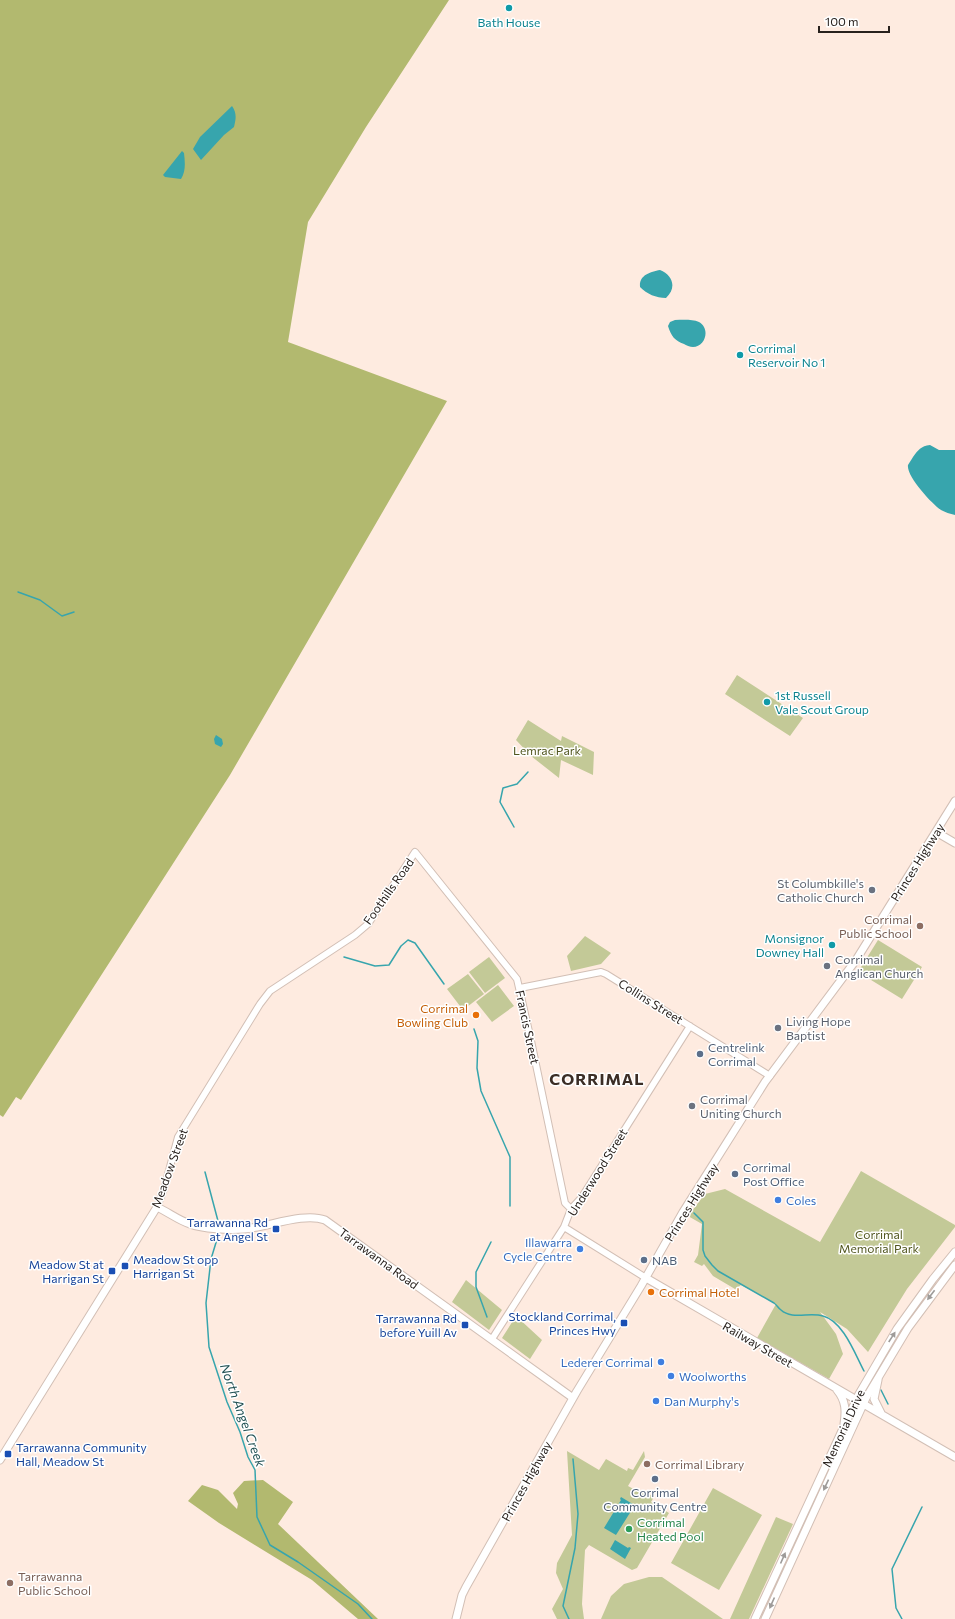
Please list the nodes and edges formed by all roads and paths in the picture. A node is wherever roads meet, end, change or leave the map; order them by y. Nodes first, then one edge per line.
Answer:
1 (955, 801) edge
2 (936, 832) junction
3 (955, 843) edge
4 (416, 852) joint
5 (321, 957) joint
6 (520, 988) junction
7 (690, 1026) junction
8 (770, 1076) junction
9 (157, 1207) junction
10 (571, 1209) junction
11 (564, 1227) junction
12 (955, 1252) edge
13 (955, 1265) edge
14 (646, 1278) junction
15 (492, 1339) junction
16 (882, 1369) junction
17 (834, 1388) junction
18 (573, 1398) junction
19 (855, 1400) junction
20 (863, 1404) junction
21 (883, 1416) junction
22 (843, 1426) junction
23 (955, 1457) edge
24 (0, 1460) edge
25 (456, 1619) edge
26 (755, 1619) edge
27 (765, 1619) edge

1 - 2 main road, Princes Highway
2 - 3 main road
2 - 8 main road, Princes Highway
4 - 5 street, Foothills Road
4 - 6 street, Francis Street
5 - 9 street, Meadow Street
6 - 7 street, Collins Street
6 - 10 street, Francis Street
7 - 8 street, Collins Street
7 - 10 street, Underwood Street
8 - 14 main road, Princes Highway
9 - 15 main road, Tarrawanna Road
9 - 24 main road, Meadow Street
10 - 11 street, Underwood Street
11 - 14 street, Railway Street
11 - 15 street, Underwood Street
19 -> 12 main road, Memorial Drive
13 -> 16 main road, Memorial Drive
14 - 17 main road, Railway Street
14 - 18 main road, Princes Highway
15 - 18 main road, Tarrawanna Road
16 - 20 main road, Memorial Drive
16 - 21 main road
17 - 19 main road, Railway Street
17 - 22 main road
18 - 25 main road, Princes Highway
19 - 20 main road, Railway Street
19 - 22 main road, Memorial Drive
20 - 21 main road, Railway Street
20 -> 27 main road, Memorial Drive
21 - 23 main road, Railway Street
26 -> 22 main road, Memorial Drive

